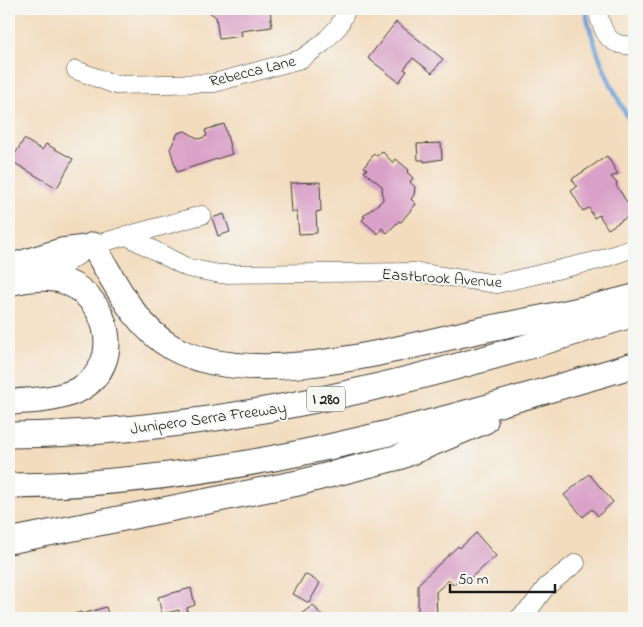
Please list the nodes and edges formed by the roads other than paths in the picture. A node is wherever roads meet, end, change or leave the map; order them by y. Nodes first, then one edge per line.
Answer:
1 (347, 9) edge
2 (598, 9) edge
3 (634, 45) edge
4 (76, 70) dead end
5 (202, 215) dead end
6 (125, 235) junction
7 (92, 245) junction
8 (634, 248) edge
9 (9, 265) edge
10 (9, 282) edge
11 (634, 297) edge
12 (634, 314) edge
13 (106, 323) junction
14 (634, 364) edge
15 (558, 387) junction
16 (9, 402) edge
17 (9, 435) edge
18 (9, 486) edge
19 (9, 541) edge
20 (576, 563) dead end
21 (519, 618) edge

1 - 4 street, Rebecca Lane
2 - 3 street
5 - 6 street
6 - 7 street
6 - 8 street, Eastbrook Avenue
7 - 9 main road
7 - 10 street
7 - 11 highway
7 - 13 highway
10 - 13 highway
12 - 17 highway, Junipero Serra Freeway / I 280
13 - 16 highway
14 - 15 highway
15 - 18 highway
15 - 19 highway
20 - 21 street

